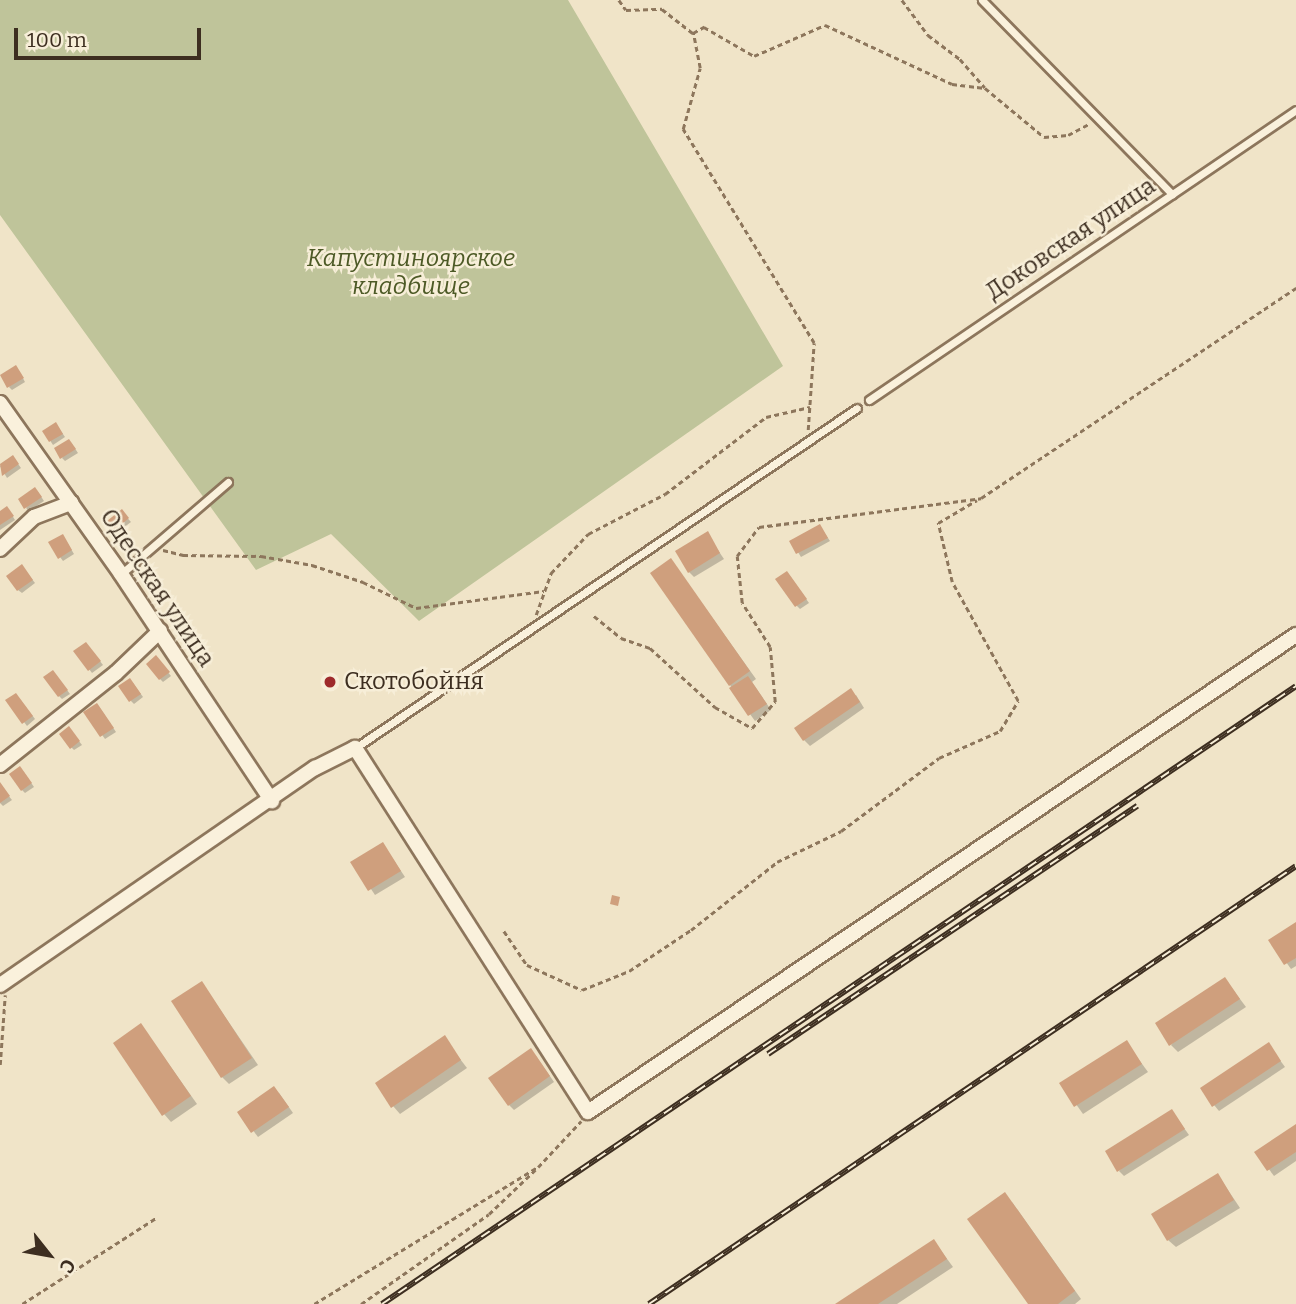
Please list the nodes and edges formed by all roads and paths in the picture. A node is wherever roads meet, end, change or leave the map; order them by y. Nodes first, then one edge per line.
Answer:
1 (619, 0) edge
2 (902, 0) edge
3 (982, 0) edge
4 (693, 33) junction
5 (985, 88) junction
6 (1296, 110) edge
7 (1098, 119) junction
8 (1172, 194) junction
9 (1296, 288) edge
10 (869, 400) dead end
11 (0, 403) edge
12 (810, 407) junction
13 (857, 408) dead end
14 (807, 442) junction
15 (228, 482) dead end
16 (980, 498) junction
17 (71, 503) junction
18 (152, 547) junction
19 (0, 549) edge
20 (121, 574) junction
21 (544, 591) junction
22 (594, 616) dead end
23 (531, 627) junction
24 (160, 631) junction
25 (1296, 635) edge
26 (355, 748) junction
27 (0, 765) edge
28 (272, 801) junction
29 (504, 931) dead end
30 (3, 983) edge
31 (0, 1065) edge
32 (589, 1112) junction
33 (538, 1167) junction
34 (156, 1218) dead end
35 (22, 1304) edge
36 (314, 1304) edge
37 (361, 1304) edge

1 - 4 path
2 - 5 path
3 - 7 lane
4 - 5 path
4 - 12 path
5 - 7 path
6 - 8 lane, Доковская улица
7 - 8 lane
8 - 10 lane, Доковская улица
9 - 16 path
11 - 17 street, Одесская улица
12 - 14 path
12 - 21 path
13 - 14 lane
14 - 23 lane
15 - 18 lane
16 - 22 path
16 - 29 path
17 - 19 street
17 - 20 street, Одесская улица
18 - 20 lane
18 - 21 path
20 - 24 street, Одесская улица
21 - 23 path
23 - 26 lane
24 - 27 street
24 - 28 street, Одесская улица
25 - 32 street
26 - 28 street
26 - 32 street
28 - 30 street
30 - 31 path
32 - 33 path
33 - 36 path
33 - 37 path
34 - 35 path

